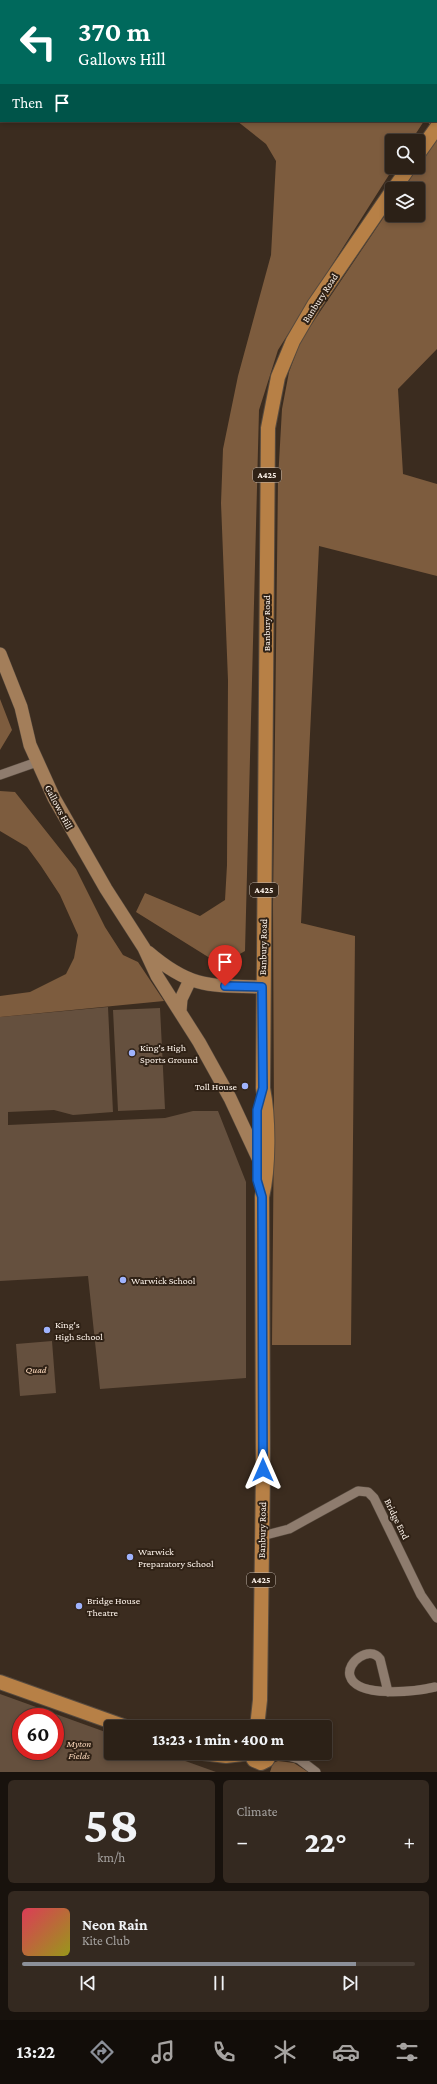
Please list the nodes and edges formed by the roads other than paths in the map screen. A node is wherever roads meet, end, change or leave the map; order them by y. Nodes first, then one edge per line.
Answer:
1 (437, 127) edge
2 (425, 144) edge
3 (385, 202) edge
4 (0, 654) edge
5 (37, 762) junction
6 (0, 775) edge
7 (144, 948) junction
8 (190, 980) junction
9 (262, 987) junction
10 (180, 1011) junction
11 (263, 1088) junction
12 (258, 1158) junction
13 (262, 1197) junction
14 (262, 1536) junction
15 (437, 1618) edge
16 (0, 1682) edge
17 (435, 1687) dead end
18 (388, 1692) junction
19 (106, 1720) edge
20 (259, 1720) edge
21 (254, 1760) edge
22 (300, 1760) edge
23 (264, 1763) edge
24 (316, 1772) edge

1 - 2 main road
3 - 9 main road, Banbury Road / A425
4 - 5 street, Gallows Hill
5 - 6 street
5 - 7 street, Gallows Hill
7 - 8 street, Gallows Hill
7 - 10 street, Gallows Hill
8 - 9 street, Gallows Hill
8 - 10 street
9 - 11 main road, Banbury Road / A425
10 - 12 street, Gallows Hill
11 - 12 main road, Banbury Road / A425
11 - 13 main road, Banbury Road / A425
12 - 13 main road, Banbury Road / A425
13 - 14 main road, Banbury Road / A425
14 - 15 street, Bridge End
14 - 20 main road, Banbury Road / A425
16 - 19 main road
17 - 18 street
18 - 18 street
21 - 23 main road
22 - 24 street

